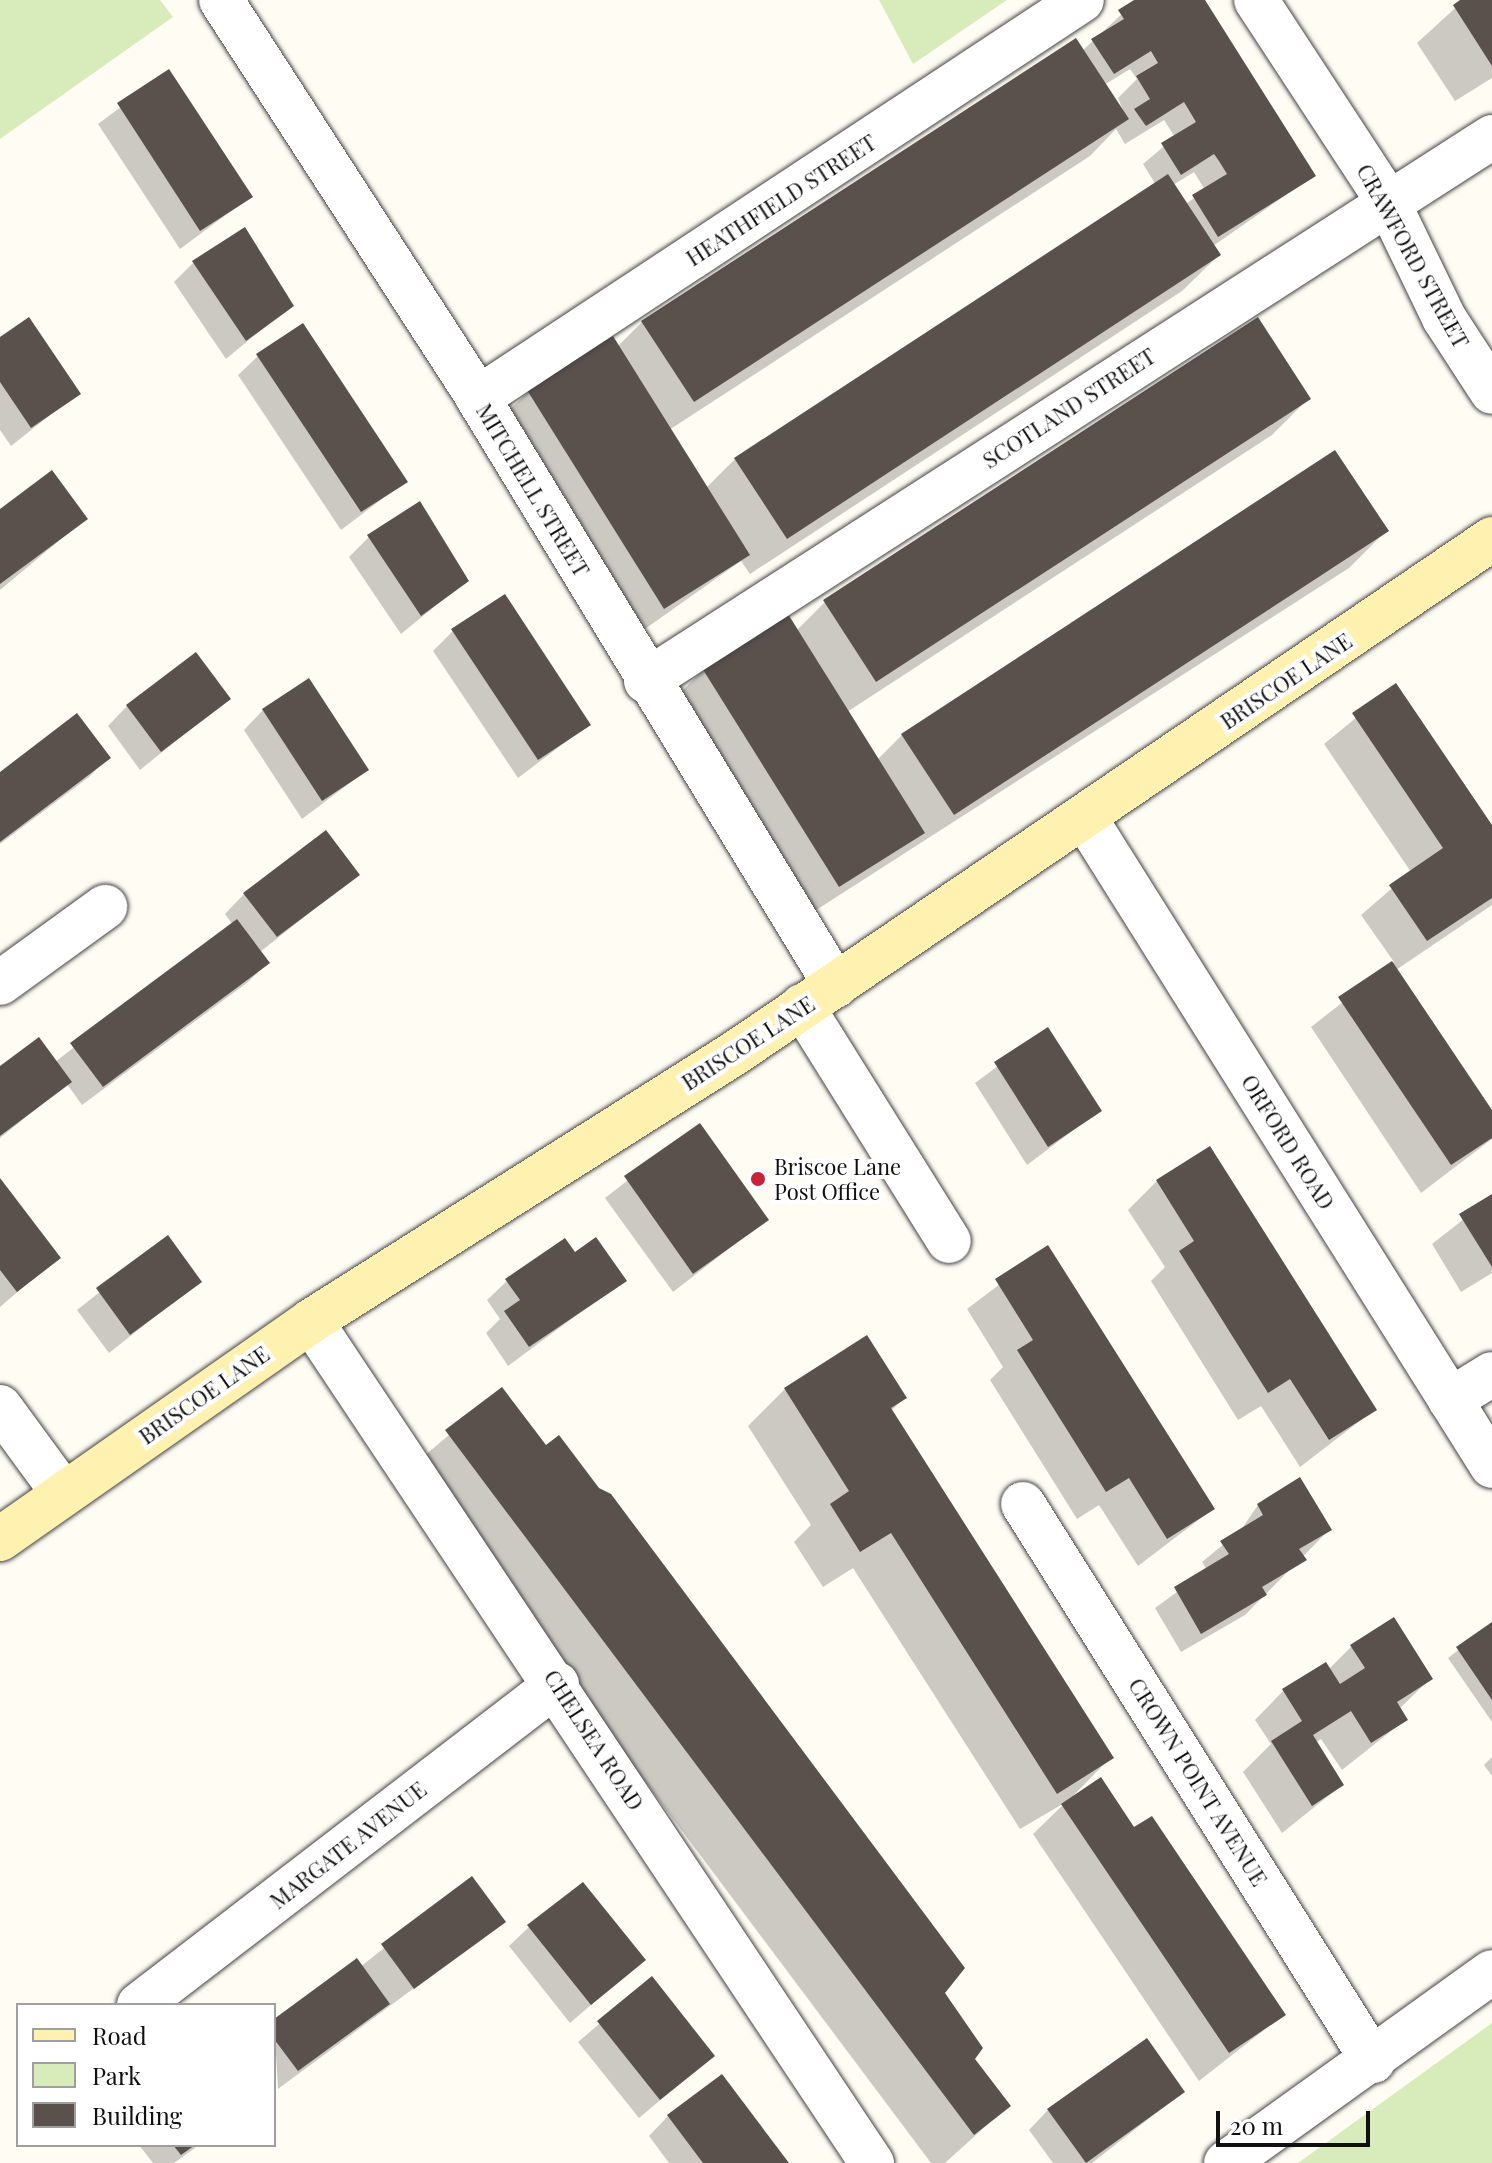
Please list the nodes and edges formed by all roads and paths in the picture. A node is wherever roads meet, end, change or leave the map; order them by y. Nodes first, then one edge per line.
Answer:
1 (221, 0) edge
2 (1082, 0) edge
3 (1256, 0) edge
4 (1492, 137) edge
5 (1388, 202) junction
6 (1492, 392) edge
7 (478, 398) junction
8 (1492, 539) edge
9 (646, 681) junction
10 (1085, 818) junction
11 (105, 907) dead end
12 (0, 983) edge
13 (819, 996) junction
14 (949, 1241) dead end
15 (311, 1321) junction
16 (1492, 1374) edge
17 (1450, 1400) junction
18 (0, 1407) edge
19 (1492, 1466) edge
20 (63, 1493) junction
21 (1023, 1504) dead end
22 (0, 1539) edge
23 (557, 1684) junction
24 (1492, 1972) edge
25 (142, 2003) edge
26 (1373, 2061) junction
27 (872, 2163) edge
28 (1226, 2163) edge

1 - 7 street, MITCHELL STREET
2 - 7 street, HEATHFIELD STREET
3 - 5 street, CRAWFORD STREET
4 - 5 street, SCOTLAND STREET
5 - 6 street, CRAWFORD STREET
5 - 9 street, SCOTLAND STREET
7 - 9 street, MITCHELL STREET
8 - 10 street, BRISCOE LANE
9 - 13 street, MITCHELL STREET
10 - 13 street, BRISCOE LANE
10 - 17 street, ORFORD ROAD
11 - 12 street
13 - 14 street, MITCHELL STREET
13 - 15 street, BRISCOE LANE
15 - 20 street, BRISCOE LANE
15 - 23 street, CHELSEA ROAD
16 - 17 street
17 - 19 street, ORFORD ROAD
18 - 20 street
20 - 22 street, BRISCOE LANE
21 - 26 street, CROWN POINT AVENUE
23 - 25 street, MARGATE AVENUE
23 - 27 street, CHELSEA ROAD
24 - 26 street
26 - 28 street

